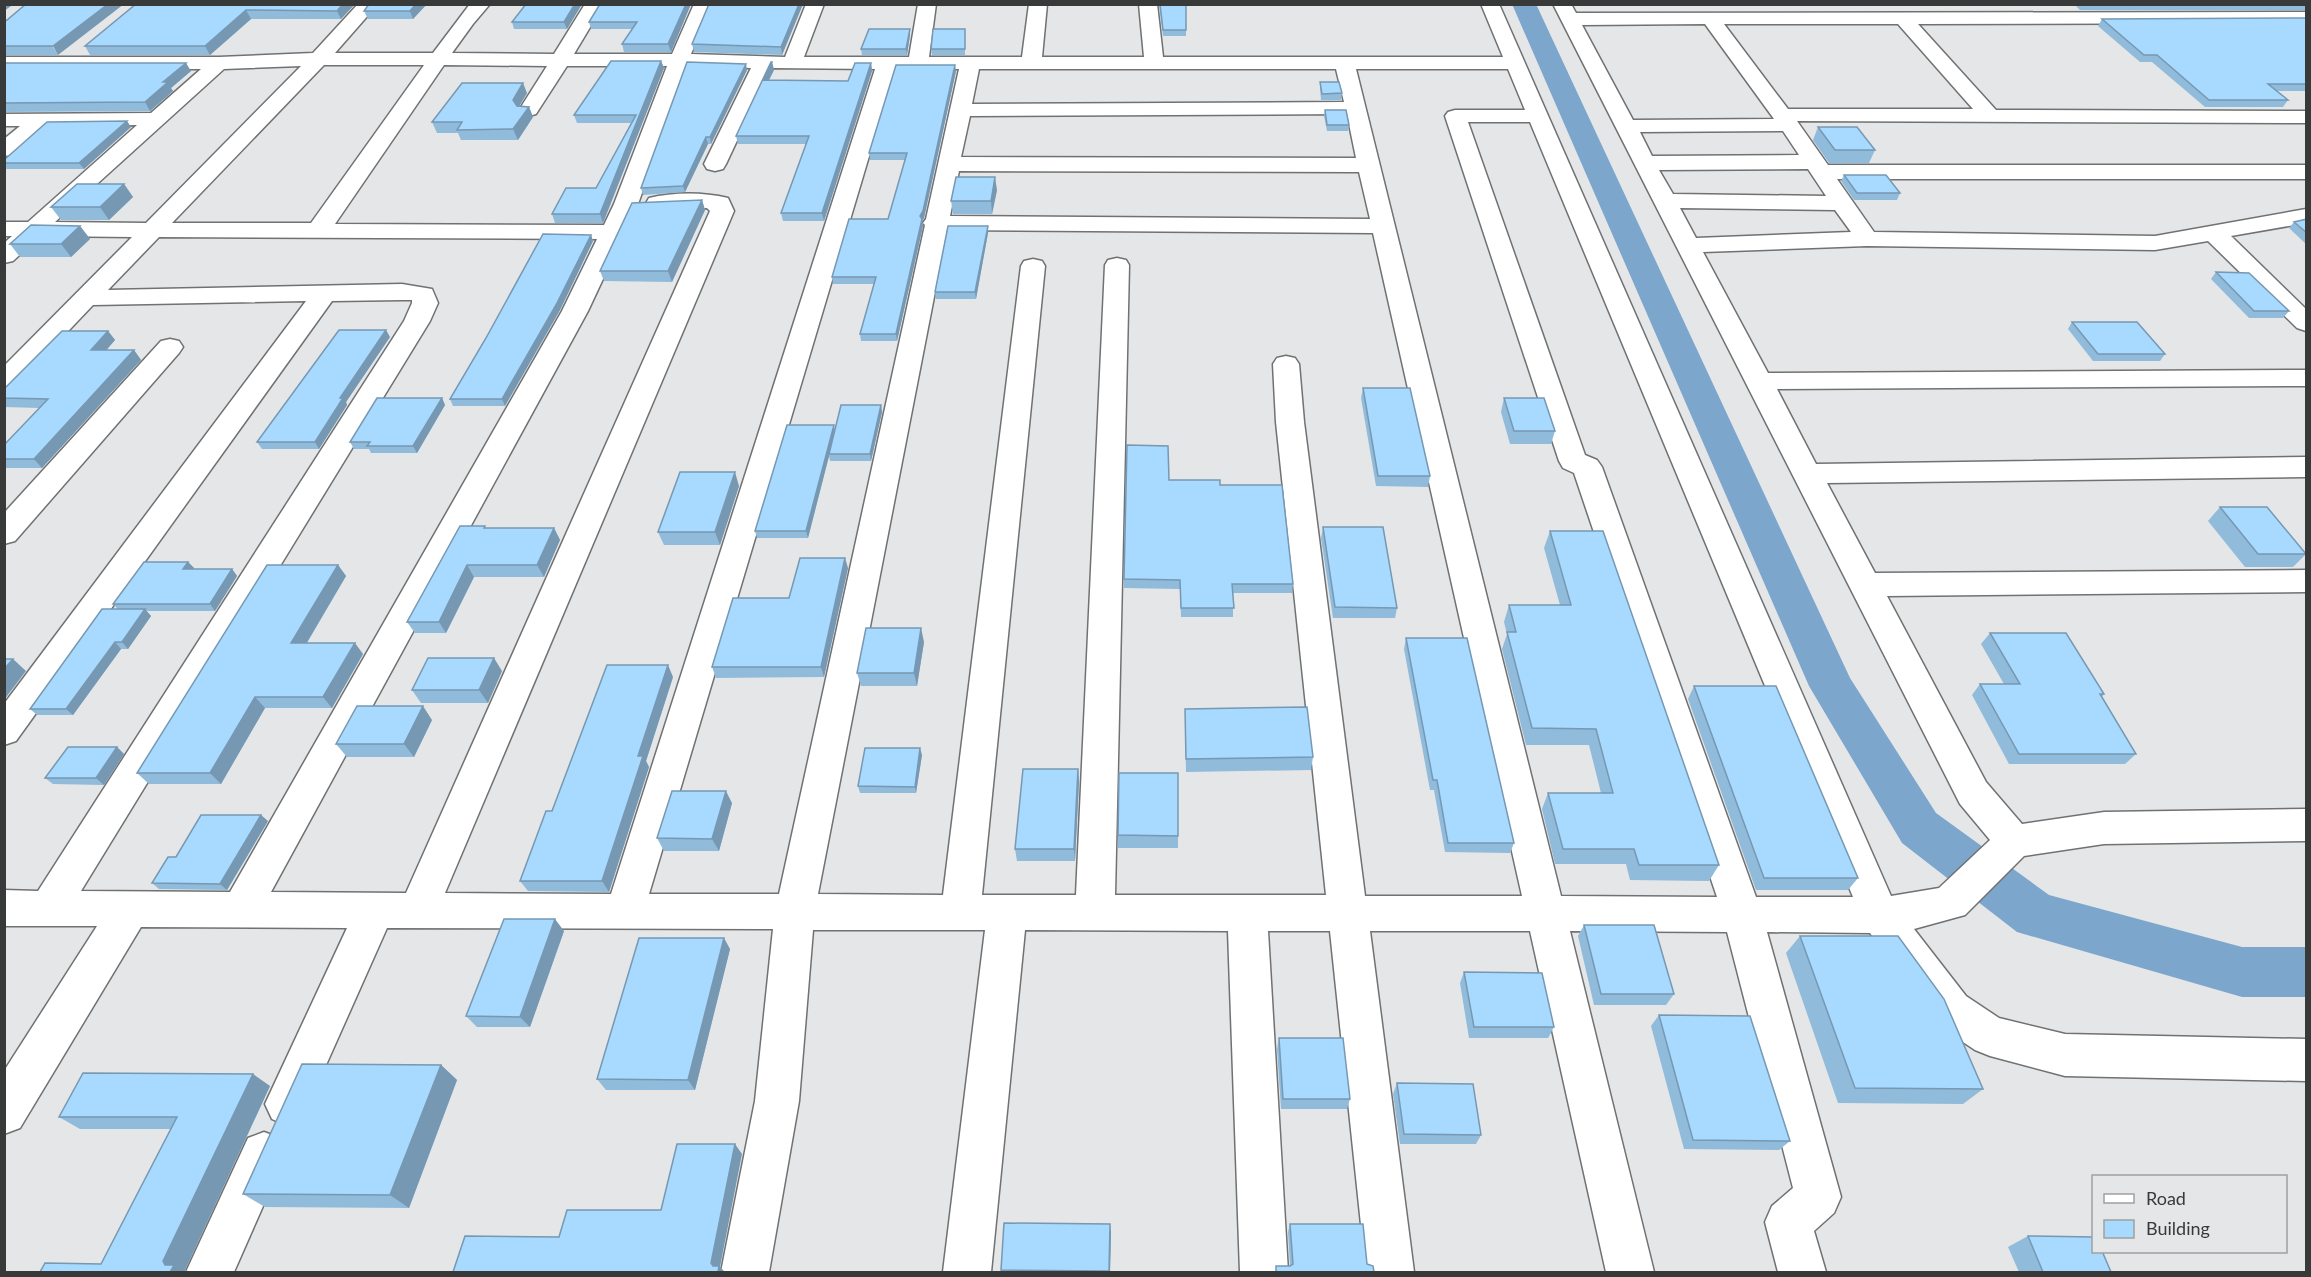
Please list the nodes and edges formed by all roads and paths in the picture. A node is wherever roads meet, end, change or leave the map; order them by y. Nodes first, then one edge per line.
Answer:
1 (369, 4) edge
2 (481, 4) edge
3 (595, 4) edge
4 (703, 4) edge
5 (815, 4) edge
6 (927, 4) edge
7 (1038, 4) edge
8 (1149, 4) edge
9 (1490, 4) edge
10 (2270, 4) edge
11 (1565, 12) edge
12 (1722, 14) edge
13 (1902, 17) junction
14 (2298, 18) edge
15 (84, 48) edge
16 (319, 59) junction
17 (559, 60) junction
18 (679, 60) junction
19 (439, 61) junction
20 (65, 62) junction
21 (764, 62) junction
22 (4, 63) edge
23 (219, 63) junction
24 (792, 63) junction
25 (887, 63) junction
26 (918, 63) junction
27 (970, 63) junction
28 (1031, 63) junction
29 (1154, 63) junction
30 (1345, 63) junction
31 (1515, 63) junction
32 (1355, 108) junction
33 (530, 110) edge
34 (960, 110) junction
35 (1537, 116) junction
36 (1990, 116) junction
37 (2307, 117) edge
38 (158, 119) junction
39 (4, 120) edge
40 (41, 120) junction
41 (1786, 120) junction
42 (1625, 126) junction
43 (4, 150) edge
44 (1645, 163) junction
45 (715, 164) dead end
46 (949, 164) junction
47 (1369, 165) junction
48 (1819, 167) junction
49 (2307, 172) edge
50 (1665, 201) junction
51 (1843, 203) junction
52 (626, 204) junction
53 (2307, 216) edge
54 (935, 223) junction
55 (1383, 226) junction
56 (4, 229) edge
57 (36, 230) junction
58 (154, 230) junction
59 (318, 231) junction
60 (613, 232) junction
61 (2214, 232) junction
62 (1867, 239) junction
63 (1688, 245) junction
64 (4, 256) edge
65 (1033, 266) dead end
66 (1117, 266) dead end
67 (325, 293) junction
68 (87, 298) junction
69 (2307, 323) edge
70 (41, 345) junction
71 (4, 346) edge
72 (170, 346) dead end
73 (1286, 364) dead end
74 (2307, 378) edge
75 (1759, 381) junction
76 (4, 382) edge
77 (2307, 467) edge
78 (1807, 474) junction
79 (4, 532) edge
80 (2307, 581) edge
81 (1864, 585) junction
82 (4, 730) edge
83 (2307, 825) edge
84 (2008, 847) junction
85 (4, 908) edge
86 (49, 908) junction
87 (130, 909) junction
88 (241, 909) junction
89 (795, 910) junction
90 (375, 911) junction
91 (417, 911) junction
92 (624, 913) junction
93 (960, 913) junction
94 (1007, 913) junction
95 (1095, 913) junction
96 (1247, 913) junction
97 (1349, 914) junction
98 (1545, 914) junction
99 (1742, 914) junction
100 (1880, 915) junction
101 (2307, 1060) edge
102 (4, 1112) edge
103 (210, 1272) edge
104 (746, 1272) edge
105 (967, 1272) edge
106 (1264, 1272) edge
107 (1390, 1272) edge
108 (1630, 1272) edge
109 (1802, 1272) edge

1 - 16 street
2 - 19 street
3 - 17 street
4 - 18 street
5 - 24 street
6 - 26 street
7 - 28 street
8 - 29 street
9 - 31 street
10 - 14 street
11 - 12 street
11 - 42 street
12 - 13 street
12 - 41 street
13 - 14 street
13 - 36 street
15 - 20 street
16 - 19 street
16 - 23 street
16 - 58 street
17 - 18 street
17 - 19 street
17 - 33 street
18 - 21 street
18 - 52 street
19 - 59 street
20 - 22 street
20 - 23 street
21 - 24 street
21 - 45 street
23 - 38 street
24 - 25 street
25 - 26 street
25 - 92 street
26 - 27 street
27 - 28 street
27 - 34 street
28 - 29 street
29 - 30 street
30 - 31 street
30 - 32 street
31 - 35 street
32 - 34 street
32 - 47 street
34 - 46 street
35 - 99 street
35 - 100 street
36 - 37 street
36 - 41 street
38 - 40 street
38 - 57 street
39 - 40 street
40 - 43 street
41 - 42 street
41 - 48 street
42 - 44 street
44 - 48 street
44 - 50 street
46 - 47 street
46 - 54 street
47 - 55 street
48 - 49 street
48 - 51 street
50 - 51 street
50 - 63 street
51 - 62 street
52 - 60 street
52 - 91 street
53 - 61 street
54 - 55 street
54 - 89 street
55 - 98 street
56 - 57 street
57 - 58 street
57 - 64 street
58 - 59 street
58 - 68 street
59 - 60 street
60 - 88 street
61 - 62 street
61 - 69 street
62 - 63 street
63 - 75 street
65 - 93 street
66 - 95 street
67 - 68 street
67 - 82 street
67 - 86 street
68 - 70 street
70 - 71 street
70 - 76 street
72 - 79 street
73 - 97 street
74 - 75 street
75 - 78 street
77 - 78 street
78 - 81 street
80 - 81 street
81 - 84 street
83 - 84 street
84 - 100 street
85 - 86 street
86 - 87 street
87 - 88 street
87 - 102 street
88 - 90 street
89 - 92 street
89 - 93 street
89 - 104 street
90 - 91 street
90 - 103 street
91 - 92 street
93 - 94 street
94 - 95 street
94 - 105 street
95 - 96 street
96 - 97 street
96 - 106 street
97 - 98 street
97 - 107 street
98 - 99 street
98 - 108 street
99 - 100 street
99 - 109 street
100 - 101 street

